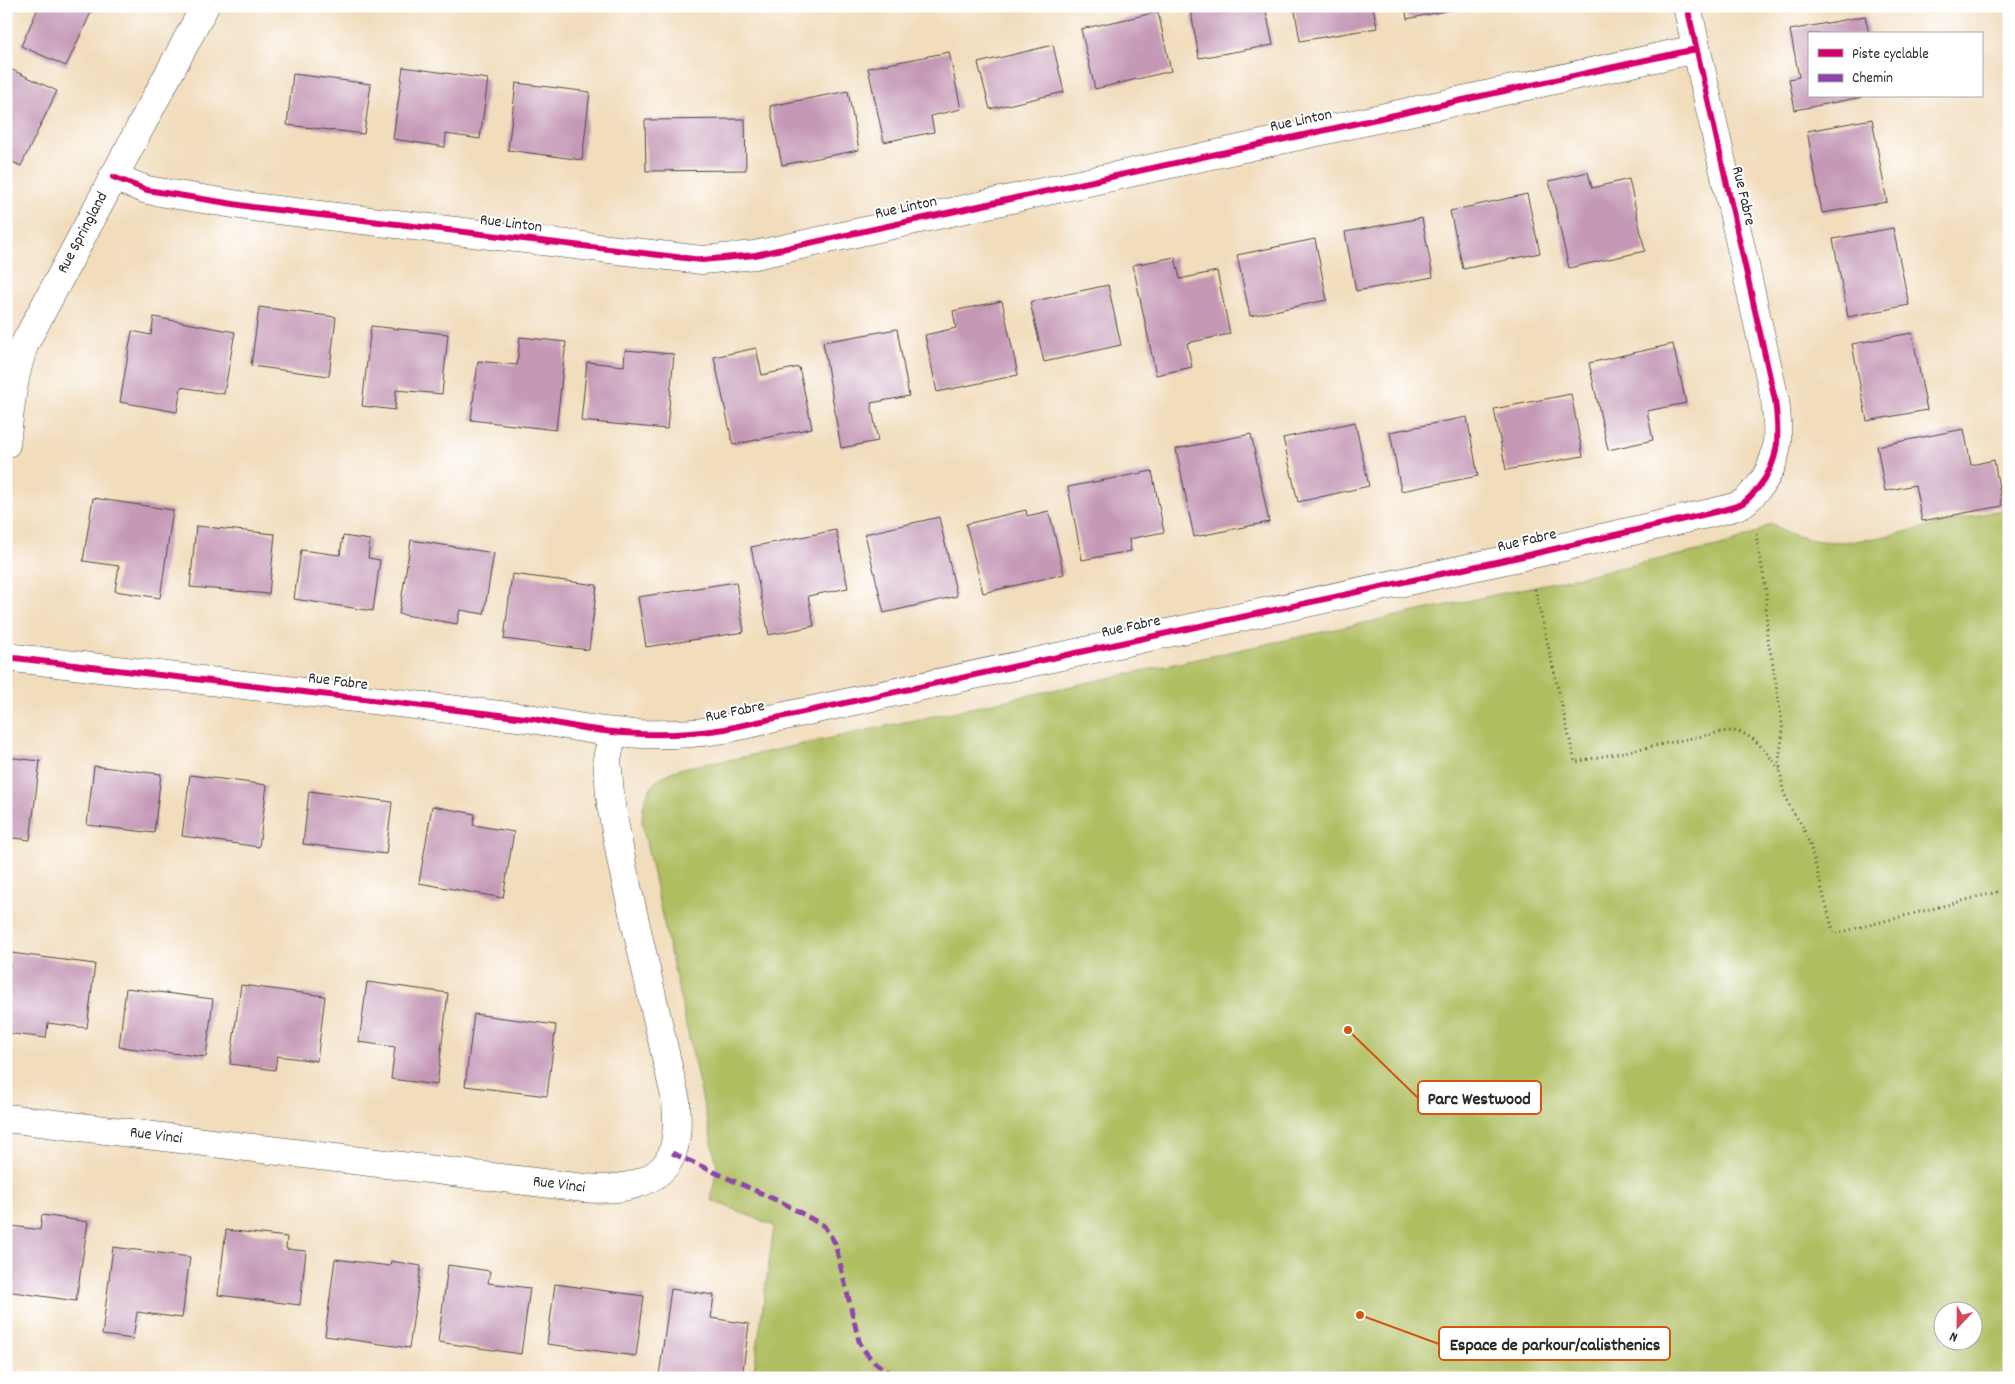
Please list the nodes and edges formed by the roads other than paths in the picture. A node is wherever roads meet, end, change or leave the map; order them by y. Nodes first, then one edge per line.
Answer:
1 (205, 6) edge
2 (1687, 6) edge
3 (1696, 49) junction
4 (113, 177) junction
5 (6, 444) edge
6 (6, 657) edge
7 (613, 732) junction
8 (6, 1118) edge

1 - 4 street, Rue Springland
2 - 3 street, Rue Fabre
3 - 4 street, Rue Linton
3 - 7 street, Rue Fabre
4 - 5 street, Rue Springland
6 - 7 street, Rue Fabre
7 - 8 street, Rue Vinci

